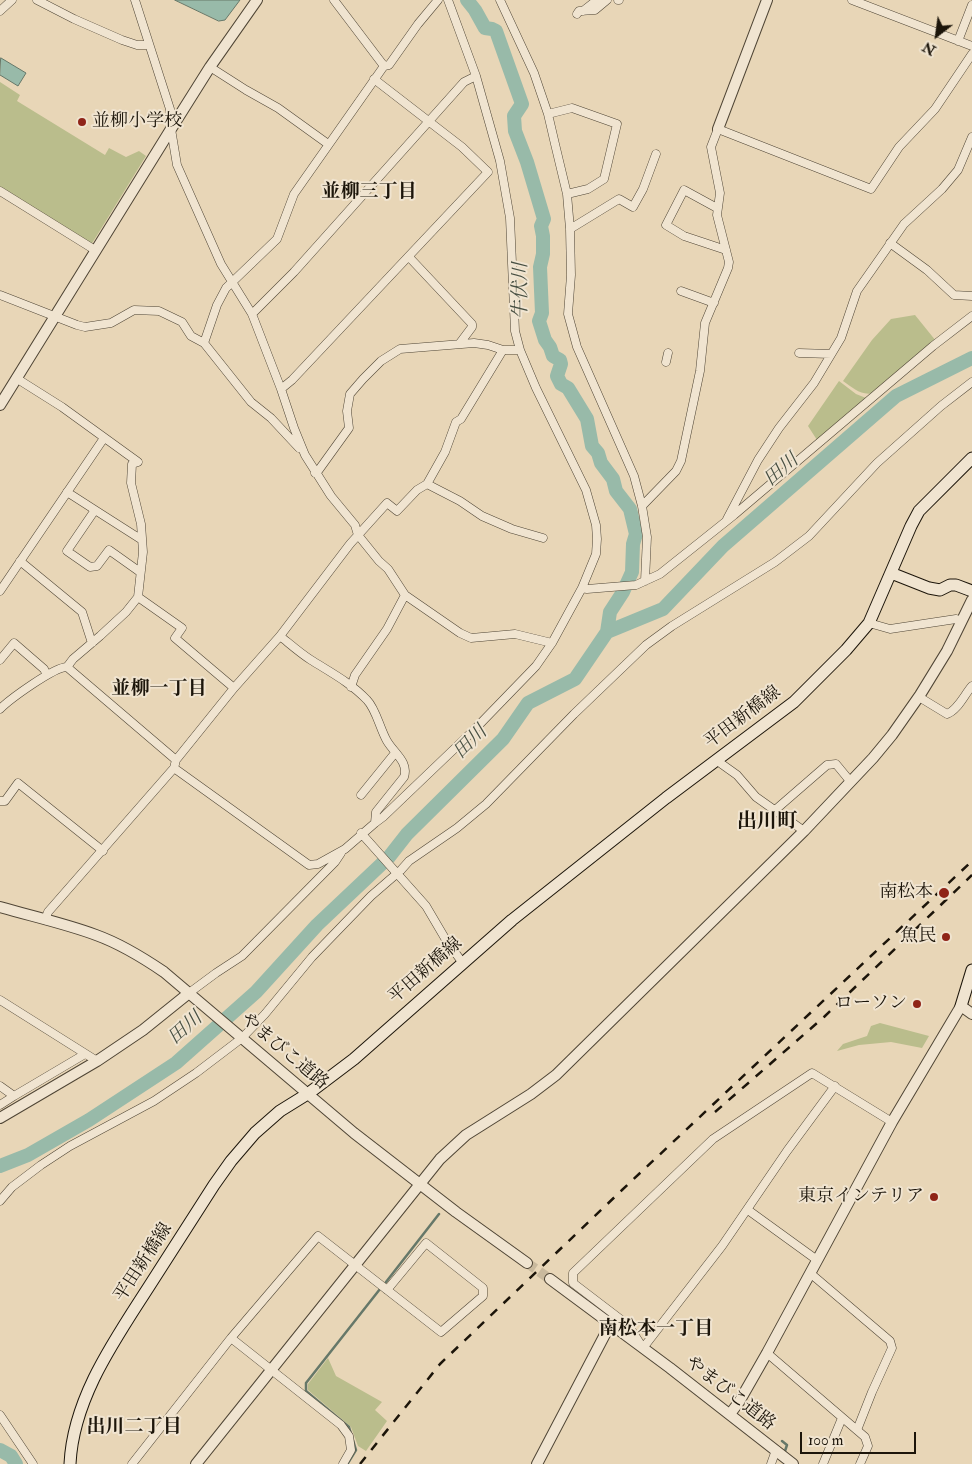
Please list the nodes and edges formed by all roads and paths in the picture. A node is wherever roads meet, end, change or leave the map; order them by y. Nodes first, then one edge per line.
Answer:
1 (12, 0) edge
2 (37, 0) edge
3 (135, 0) edge
4 (258, 0) edge
5 (334, 0) edge
6 (438, 0) edge
7 (448, 0) edge
8 (500, 0) edge
9 (597, 0) edge
10 (607, 0) edge
11 (767, 0) edge
12 (852, 0) edge
13 (972, 5) edge
14 (0, 11) edge
15 (958, 41) junction
16 (149, 45) junction
17 (972, 46) edge
18 (972, 54) edge
19 (384, 66) junction
20 (210, 67) junction
21 (476, 76) junction
22 (374, 79) junction
23 (548, 114) junction
24 (430, 122) junction
25 (171, 130) junction
26 (718, 130) junction
27 (972, 137) edge
28 (328, 144) junction
29 (656, 154) dead end
30 (0, 191) edge
31 (567, 194) junction
32 (717, 208) junction
33 (570, 229) junction
34 (890, 244) junction
35 (95, 250) junction
36 (726, 250) junction
37 (409, 257) junction
38 (233, 281) junction
39 (681, 291) dead end
40 (0, 294) edge
41 (972, 296) edge
42 (714, 303) junction
43 (252, 314) junction
44 (972, 316) edge
45 (55, 317) junction
46 (204, 343) junction
47 (460, 343) junction
48 (503, 350) junction
49 (520, 350) junction
50 (668, 353) dead end
51 (799, 353) dead end
52 (831, 354) junction
53 (666, 362) dead end
54 (16, 378) junction
55 (972, 382) edge
56 (282, 389) junction
57 (0, 404) edge
58 (104, 438) junction
59 (305, 455) junction
60 (972, 458) edge
61 (315, 473) junction
62 (426, 484) junction
63 (67, 492) junction
64 (642, 506) junction
65 (95, 510) junction
66 (725, 522) junction
67 (358, 535) junction
68 (543, 538) dead end
69 (142, 540) junction
70 (20, 561) junction
71 (140, 572) junction
72 (891, 573) junction
73 (645, 581) junction
74 (583, 588) junction
75 (0, 591) edge
76 (972, 591) edge
77 (405, 595) junction
78 (138, 598) junction
79 (972, 600) edge
80 (956, 619) dead end
81 (869, 622) junction
82 (280, 636) junction
83 (92, 643) junction
84 (552, 643) junction
85 (0, 660) edge
86 (67, 667) junction
87 (48, 675) junction
88 (972, 686) edge
89 (351, 687) junction
90 (234, 688) junction
91 (919, 696) junction
92 (3, 701) edge
93 (0, 710) edge
94 (395, 753) junction
95 (176, 760) junction
96 (716, 760) junction
97 (174, 768) junction
98 (850, 782) junction
99 (361, 795) dead end
100 (0, 801) edge
101 (774, 811) junction
102 (374, 823) junction
103 (804, 831) junction
104 (363, 835) junction
105 (345, 848) junction
106 (103, 851) junction
107 (396, 872) junction
108 (0, 907) edge
109 (45, 920) junction
110 (462, 962) junction
111 (972, 970) edge
112 (192, 996) junction
113 (0, 1000) edge
114 (961, 1006) junction
115 (972, 1014) edge
116 (241, 1037) junction
117 (85, 1054) junction
118 (97, 1061) junction
119 (0, 1086) edge
120 (835, 1086) junction
121 (309, 1093) junction
122 (14, 1096) junction
123 (0, 1105) edge
124 (0, 1118) edge
125 (892, 1122) junction
126 (420, 1183) junction
127 (0, 1201) edge
128 (748, 1210) junction
129 (817, 1260) junction
130 (527, 1263) tunnel mouth
131 (354, 1265) junction
132 (810, 1274) junction
133 (550, 1279) tunnel mouth
134 (387, 1290) junction
135 (611, 1323) junction
136 (231, 1338) junction
137 (643, 1348) junction
138 (767, 1352) junction
139 (271, 1370) junction
140 (730, 1414) junction
141 (0, 1415) edge
142 (842, 1418) junction
143 (857, 1430) junction
144 (784, 1456) edge
145 (134, 1463) edge
146 (33, 1464) edge
147 (70, 1464) edge
148 (196, 1464) edge
149 (343, 1464) edge
150 (537, 1464) edge
151 (771, 1464) edge
152 (823, 1464) edge
153 (860, 1464) edge

1 - 14 street
2 - 16 street
3 - 16 street
4 - 20 street
5 - 19 street
6 - 19 street
7 - 21 street
8 - 23 street
9 - 10 street
11 - 26 street
12 - 15 street
13 - 15 street
15 - 17 street
16 - 25 street
18 - 26 street
19 - 22 street
20 - 25 street
20 - 28 street
21 - 24 street
21 - 49 street
22 - 24 street
22 - 28 street
23 - 31 street
23 - 31 street
24 - 37 street
24 - 43 street
25 - 35 street
25 - 38 street
26 - 32 street
27 - 34 street
28 - 38 street
29 - 33 street
30 - 35 street
31 - 33 street
32 - 36 street
32 - 36 street
33 - 64 street
34 - 41 street
34 - 52 street
35 - 45 street
36 - 42 street
37 - 47 street
37 - 56 street
38 - 43 street
38 - 46 street
39 - 42 street
40 - 45 street
42 - 64 street
43 - 56 street
44 - 66 street
45 - 46 street
45 - 54 street
46 - 59 street
47 - 48 street
47 - 61 street
48 - 49 street
48 - 62 street
49 - 74 street
50 - 53 street
51 - 52 street
52 - 66 street
54 - 57 street
54 - 58 street
55 - 107 street
56 - 59 street
58 - 63 street
58 - 69 street
59 - 61 street
60 - 72 main road, 平田新橋線
61 - 67 street
62 - 67 street
62 - 68 street
63 - 65 street
63 - 70 street
64 - 73 street
65 - 69 street
65 - 71 street
66 - 73 street
67 - 77 street
67 - 82 street
69 - 71 street
70 - 75 street
70 - 83 street
71 - 78 street
72 - 76 main road
72 - 81 main road, 平田新橋線
73 - 74 street
74 - 84 street
77 - 84 street
77 - 89 street
78 - 83 street
78 - 90 street
79 - 91 street
80 - 81 street
81 - 96 main road, 平田新橋線
82 - 89 street
82 - 90 street
83 - 86 street
84 - 102 street
85 - 87 street
86 - 87 street
86 - 95 street
87 - 92 street
88 - 91 street
89 - 94 street
90 - 95 street
91 - 98 street
92 - 93 street
94 - 99 street
94 - 102 street
95 - 97 street
96 - 101 street
96 - 110 main road, 平田新橋線
97 - 105 street
97 - 106 street
98 - 101 street
98 - 103 street
100 - 106 street
101 - 103 street
102 - 104 street
103 - 126 street
104 - 105 street
104 - 107 street
105 - 112 street
106 - 109 street
107 - 110 street
107 - 116 street
108 - 109 street, やまびこ道路
109 - 112 street, やまびこ道路
110 - 121 main road, 平田新橋線
111 - 114 main road
112 - 116 street, やまびこ道路
112 - 118 street
113 - 117 street
114 - 115 street
114 - 125 street
116 - 121 street, やまびこ道路
116 - 127 street
117 - 118 street
117 - 122 street
118 - 124 street
119 - 122 street
120 - 125 street
120 - 128 street
120 - 137 street
121 - 126 street, やまびこ道路
121 - 147 main road, 平田新橋線
122 - 123 street
125 - 129 street
126 - 130 street, やまびこ道路
126 - 131 street
128 - 129 street
128 - 137 street
129 - 132 street
131 - 134 street
131 - 136 street
131 - 139 street
132 - 138 street
132 - 143 street
133 - 135 street, やまびこ道路
134 - 134 street
135 - 137 street, やまびこ道路
135 - 150 street
136 - 139 street
136 - 145 street
137 - 140 street, やまびこ道路
138 - 140 street
138 - 142 street
139 - 148 street
139 - 149 street
140 - 144 street, やまびこ道路
141 - 146 street
142 - 143 street
142 - 152 street
143 - 153 street
144 - 151 street

